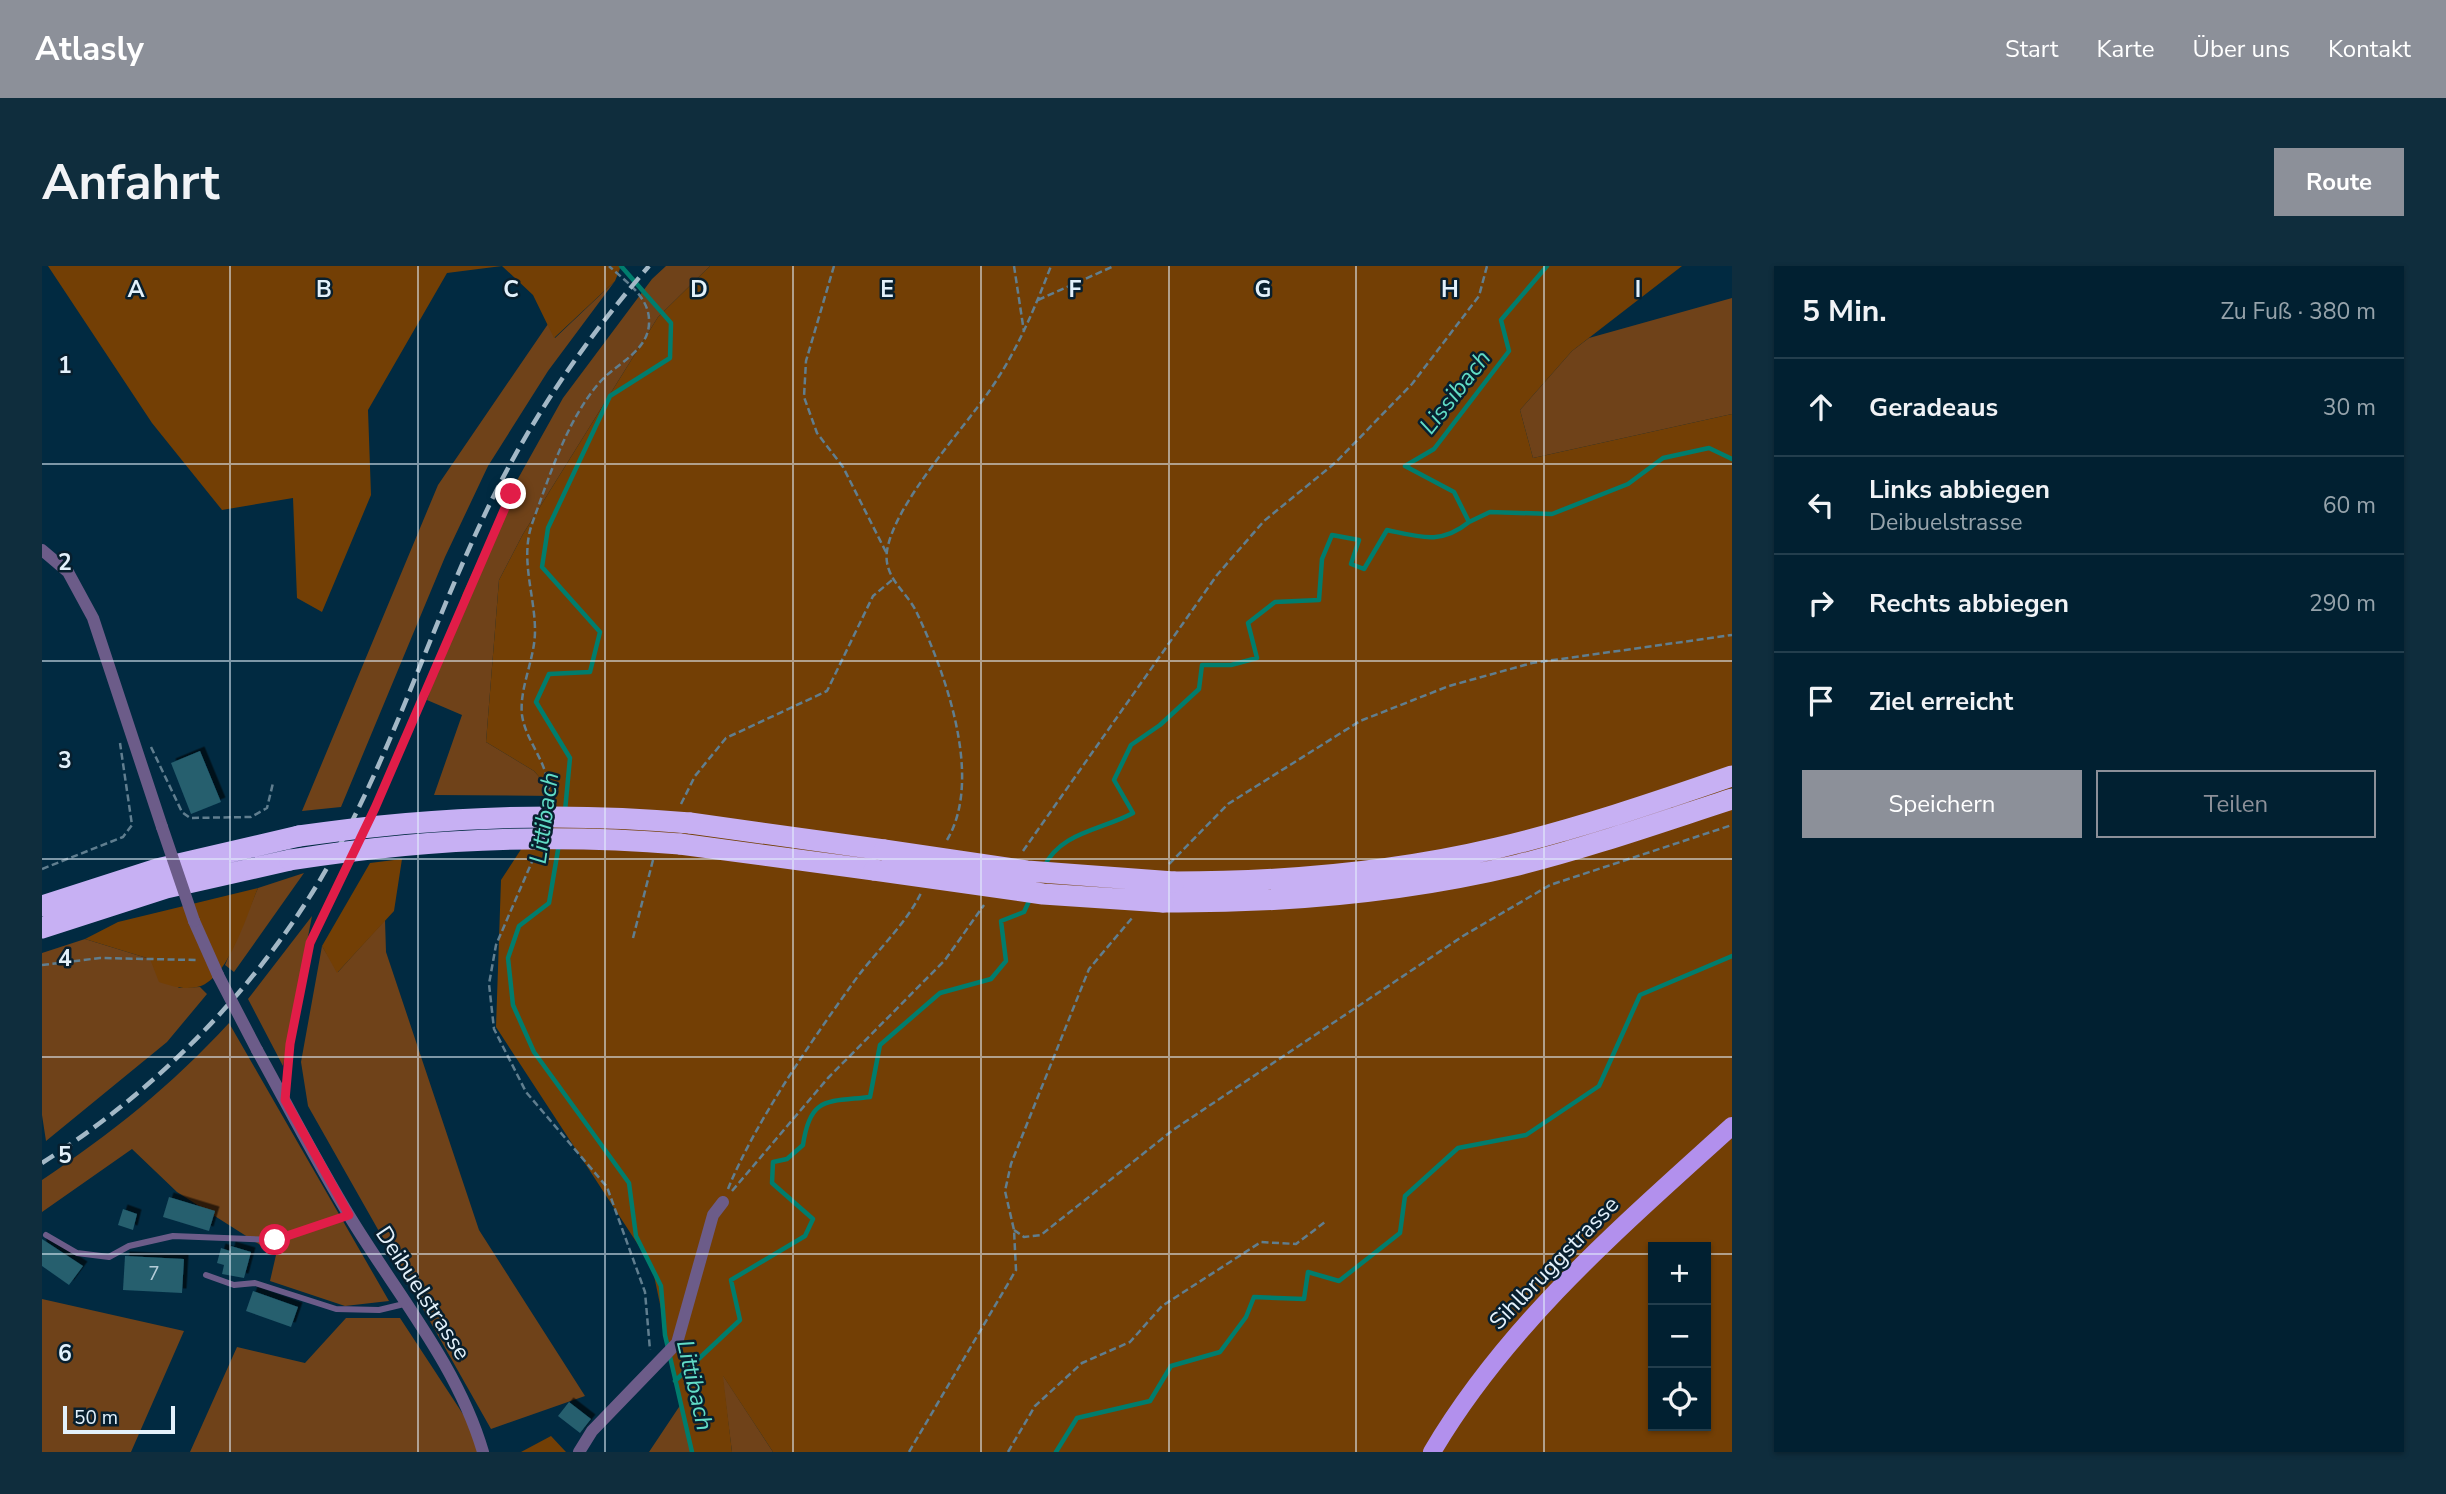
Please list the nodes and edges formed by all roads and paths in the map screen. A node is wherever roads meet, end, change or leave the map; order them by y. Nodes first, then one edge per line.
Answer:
1 (834, 266) edge
2 (1014, 266) edge
3 (1051, 266) edge
4 (1114, 266) edge
5 (1487, 266) edge
6 (1038, 300) junction
7 (1024, 334) junction
8 (511, 494) dead end
9 (42, 550) edge
10 (886, 552) junction
11 (892, 580) junction
12 (1732, 635) edge
13 (1732, 776) edge
14 (1732, 799) edge
15 (683, 818) junction
16 (370, 819) dead end
17 (1732, 825) edge
18 (946, 843) dead end
19 (658, 849) dead end
20 (1016, 861) dead end
21 (349, 862) dead end
22 (1170, 875) junction
23 (923, 886) dead end
24 (984, 905) dead end
25 (42, 906) edge
26 (1136, 912) dead end
27 (42, 928) edge
28 (633, 938) dead end
29 (212, 961) junction
30 (42, 965) edge
31 (285, 1100) junction
32 (1732, 1126) edge
33 (723, 1202) junction
34 (349, 1215) junction
35 (1325, 1222) dead end
36 (1014, 1230) junction
37 (46, 1234) dead end
38 (206, 1275) dead end
39 (404, 1304) junction
40 (483, 1452) edge
41 (579, 1452) edge
42 (909, 1452) edge
43 (1007, 1452) edge
44 (1432, 1452) edge

1 - 10 path
2 - 7 path
3 - 6 path
4 - 6 path
5 - 20 path
6 - 7 path
7 - 10 path
8 - 16 path
9 - 29 street, Deibuelstrasse, bridge
10 - 11 path
11 - 15 path
11 - 18 path
12 - 22 path
13 - 22 highway
14 - 27 highway, bridge
15 - 22 highway, bridge
15 - 25 highway, bridge
17 - 36 path
19 - 28 path
21 - 31 path
23 - 33 path
24 - 33 path
26 - 36 path
29 - 30 path
29 - 31 street, Deibuelstrasse, bridge
31 - 34 street, Deibuelstrasse
32 - 44 main road, Sihlbruggstrasse
33 - 41 street
34 - 37 lane
34 - 39 street, Deibuelstrasse
35 - 43 path
36 - 42 path
38 - 39 lane
39 - 40 street, Deibuelstrasse

